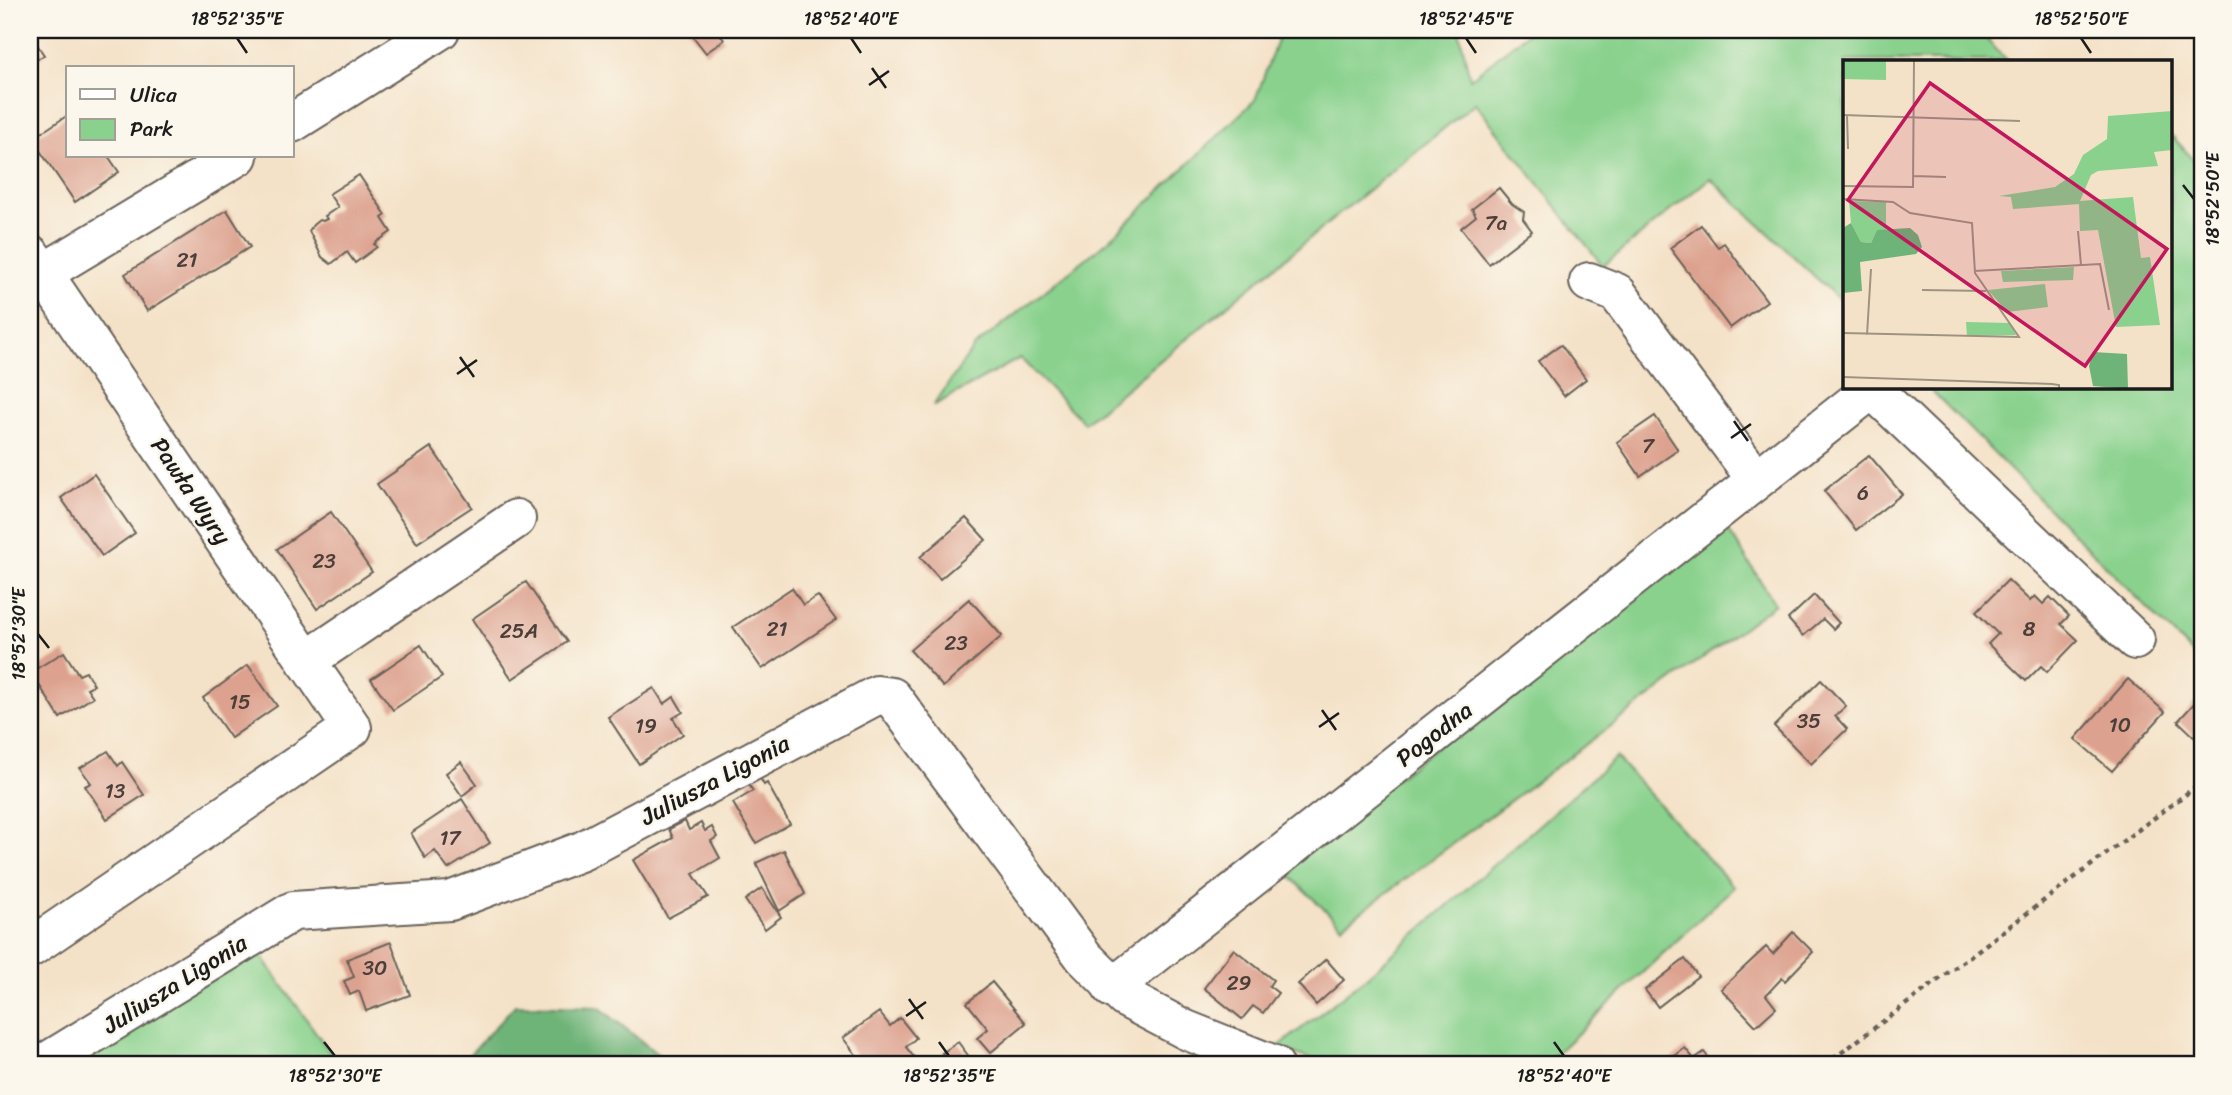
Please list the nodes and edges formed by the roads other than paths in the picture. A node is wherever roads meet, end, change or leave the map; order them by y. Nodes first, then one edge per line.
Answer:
1 (440, 30) edge
2 (294, 123) edge
3 (234, 158) edge
4 (34, 269) edge
5 (1589, 282) dead end
6 (1756, 479) junction
7 (516, 519) dead end
8 (2135, 640) dead end
9 (306, 661) junction
10 (30, 948) edge
11 (1112, 988) junction
12 (42, 1065) edge
13 (1272, 1065) edge

1 - 2 street
3 - 4 street
4 - 9 street, Pawła Wyry
5 - 6 street
6 - 8 street, Pogodna
6 - 11 street, Pogodna
7 - 9 street
9 - 10 street, Pawła Wyry
11 - 12 street, Juliusza Ligonia
11 - 13 street, Juliusza Ligonia

